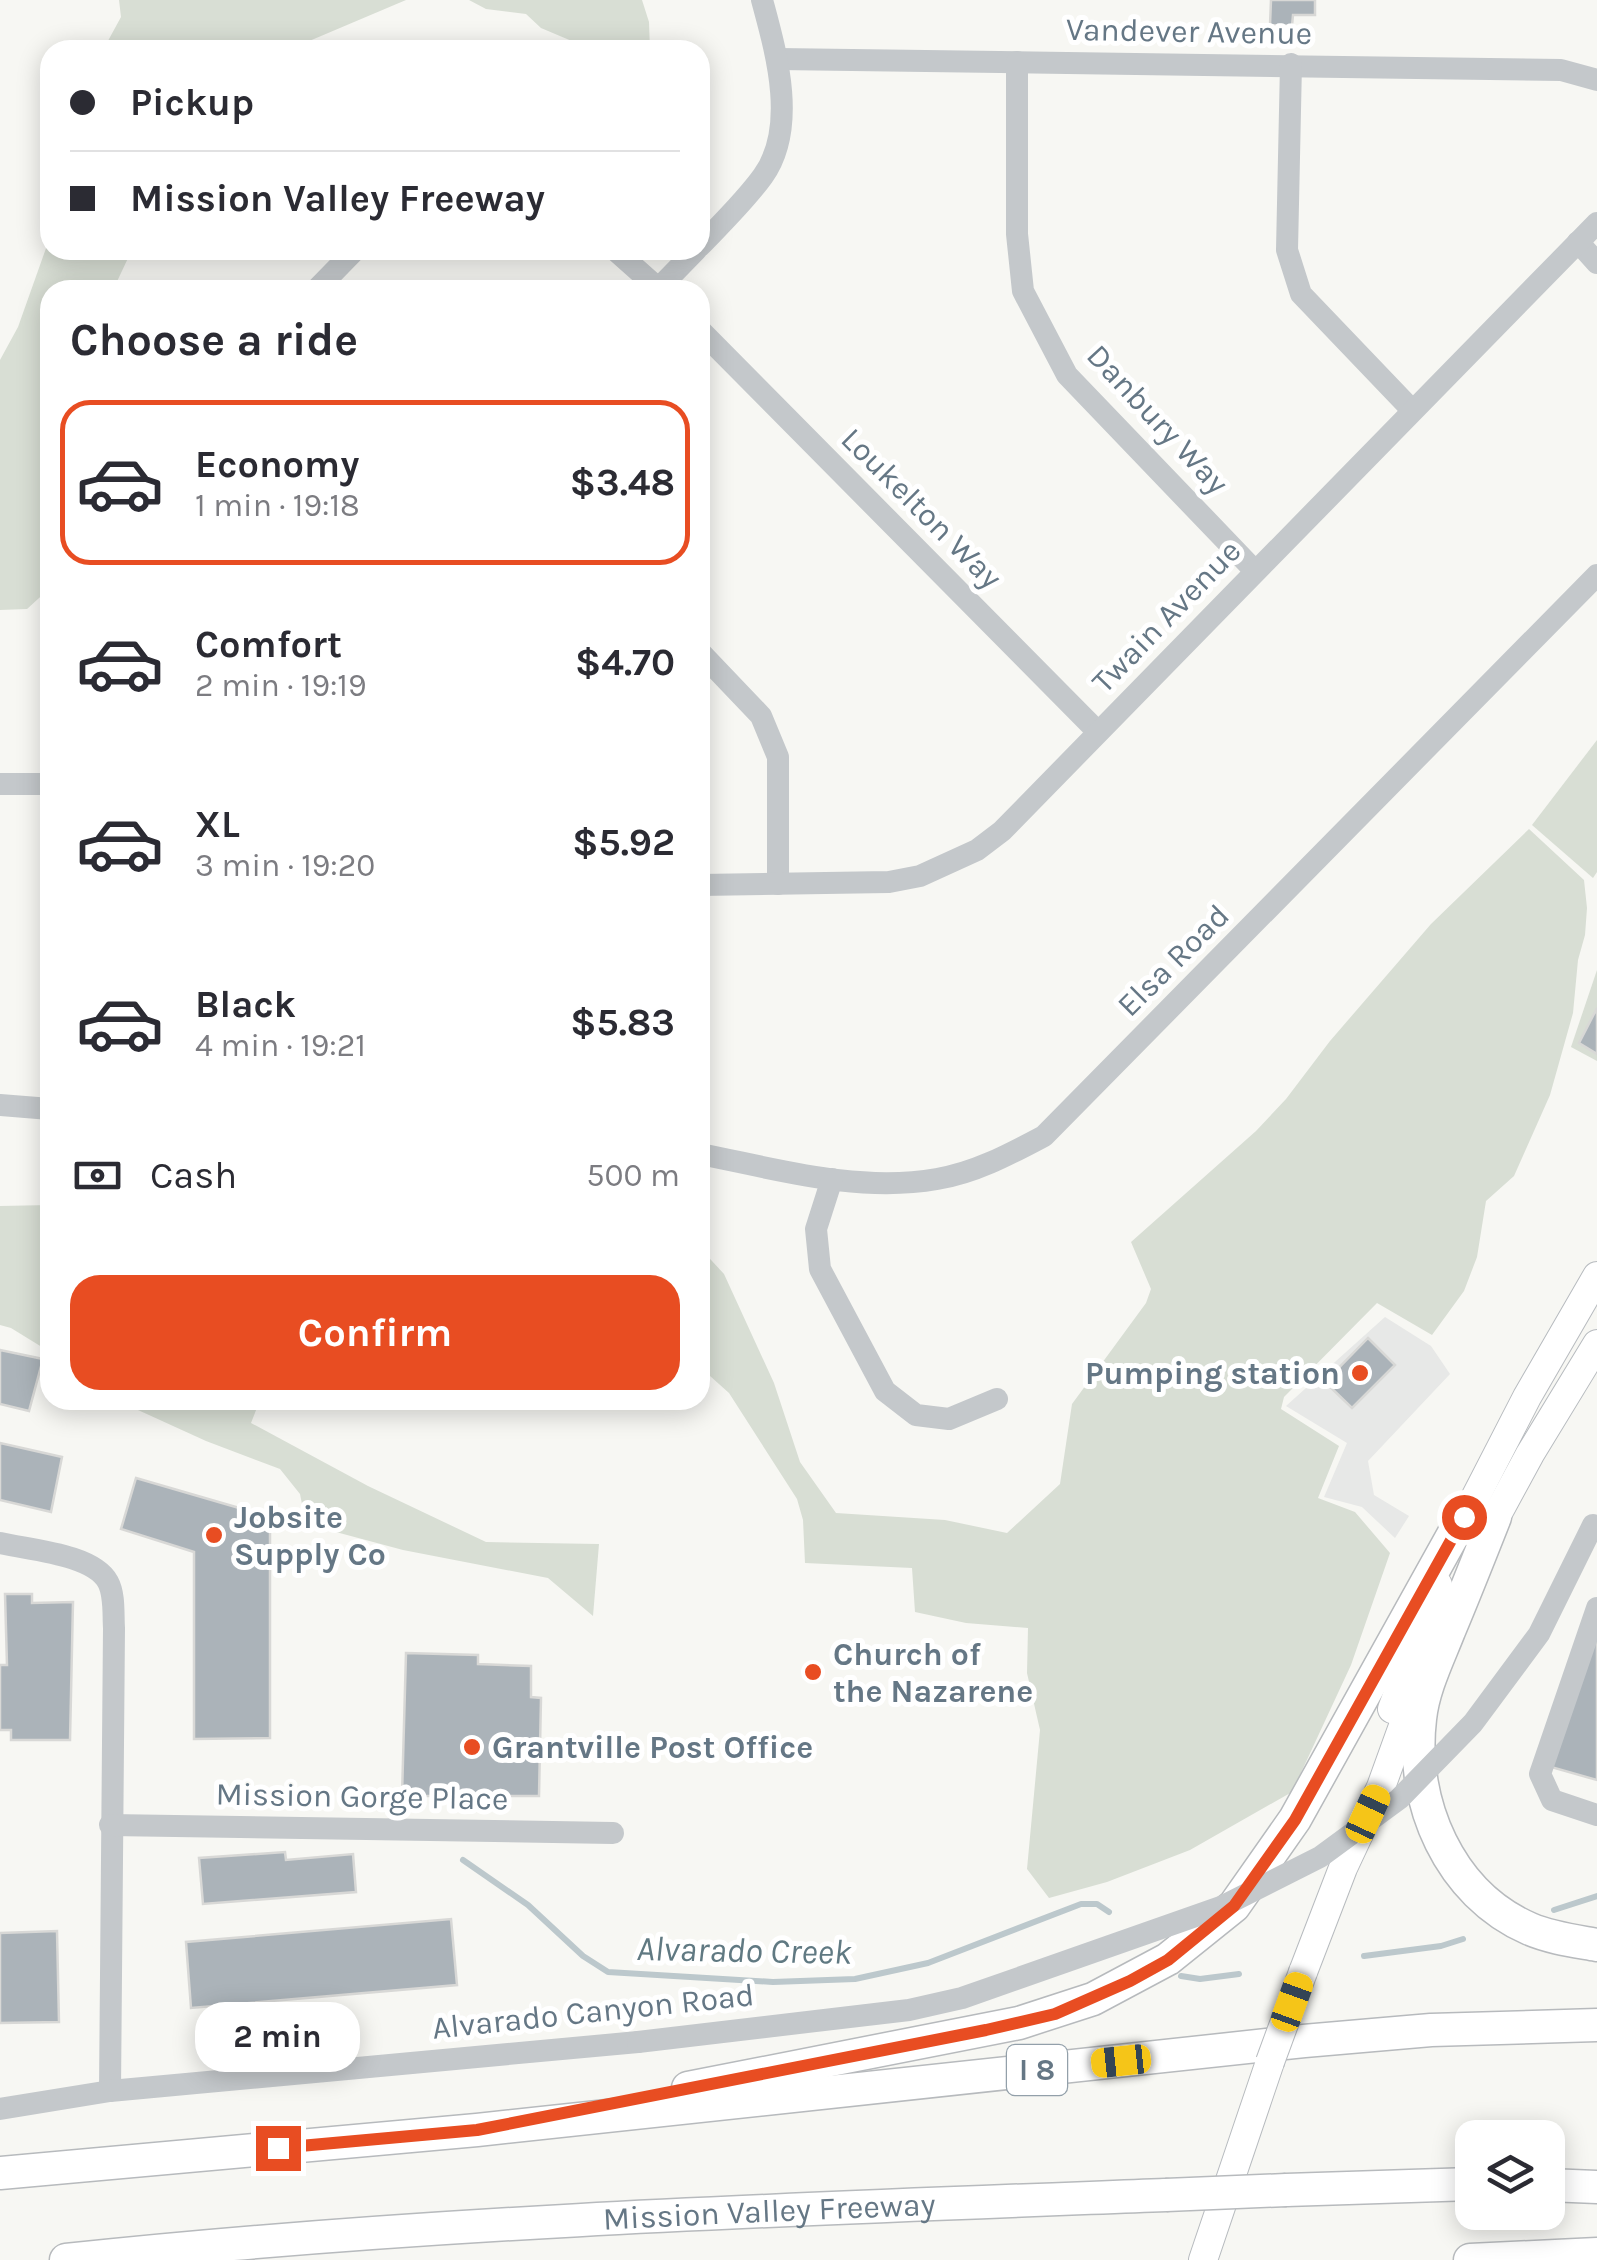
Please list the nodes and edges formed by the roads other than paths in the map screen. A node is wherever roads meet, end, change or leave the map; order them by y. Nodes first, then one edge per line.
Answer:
1 (762, 0) edge
2 (778, 59) junction
3 (1017, 62) junction
4 (1291, 64) junction
5 (1597, 80) edge
6 (1597, 223) edge
7 (710, 235) edge
8 (1578, 242) junction
9 (345, 260) edge
10 (627, 260) edge
11 (687, 260) edge
12 (1597, 262) edge
13 (326, 280) edge
14 (648, 280) edge
15 (668, 280) edge
16 (710, 340) edge
17 (1411, 410) junction
18 (1255, 571) junction
19 (1597, 576) edge
20 (710, 662) edge
21 (1098, 732) junction
22 (0, 784) edge
23 (40, 784) edge
24 (778, 884) junction
25 (710, 885) edge
26 (0, 1105) edge
27 (40, 1108) edge
28 (710, 1156) edge
29 (832, 1179) junction
30 (1597, 1276) edge
31 (1597, 1344) edge
32 (997, 1399) dead end
33 (1480, 1517) junction
34 (1595, 1520) edge
35 (0, 1543) edge
36 (1597, 1608) edge
37 (1597, 1814) edge
38 (110, 1825) junction
39 (612, 1833) dead end
40 (1597, 1945) edge
41 (1597, 2025) edge
42 (110, 2091) junction
43 (0, 2109) edge
44 (477, 2130) junction
45 (0, 2173) edge
46 (1455, 2185) edge
47 (1565, 2185) edge
48 (1597, 2186) edge
49 (1597, 2254) edge
50 (66, 2260) edge
51 (1204, 2260) edge
52 (1470, 2260) edge

1 - 2 street
2 - 3 street, Vandever Avenue
2 - 7 street
3 - 4 street, Vandever Avenue
3 - 18 street, Danbury Way
4 - 5 street, Vandever Avenue
4 - 17 street
6 - 8 street, Twain Avenue
8 - 12 street
8 - 17 street, Twain Avenue
9 - 13 street
10 - 14 street
11 - 15 street
16 - 21 street, Loukelton Way
17 - 18 street, Twain Avenue
18 - 21 street, Twain Avenue
19 - 29 street, Elsa Road
20 - 24 street
21 - 24 street, Twain Avenue
22 - 23 street
24 - 25 street, Twain Avenue
26 - 27 street
28 - 29 street, Elsa Road
29 - 32 street
30 - 33 main road
31 - 33 main road
33 - 40 highway
33 - 44 highway
33 - 51 main road, bridge
34 - 42 street, Alvarado Canyon Road, bridge
35 - 38 street
36 - 37 street
38 - 39 street, Mission Gorge Place
38 - 42 street
41 - 44 highway, I 8
42 - 43 street, Alvarado Canyon Road
44 - 45 highway, I 8
46 - 50 highway, Mission Valley Freeway, bridge
47 - 48 highway
49 - 52 highway

